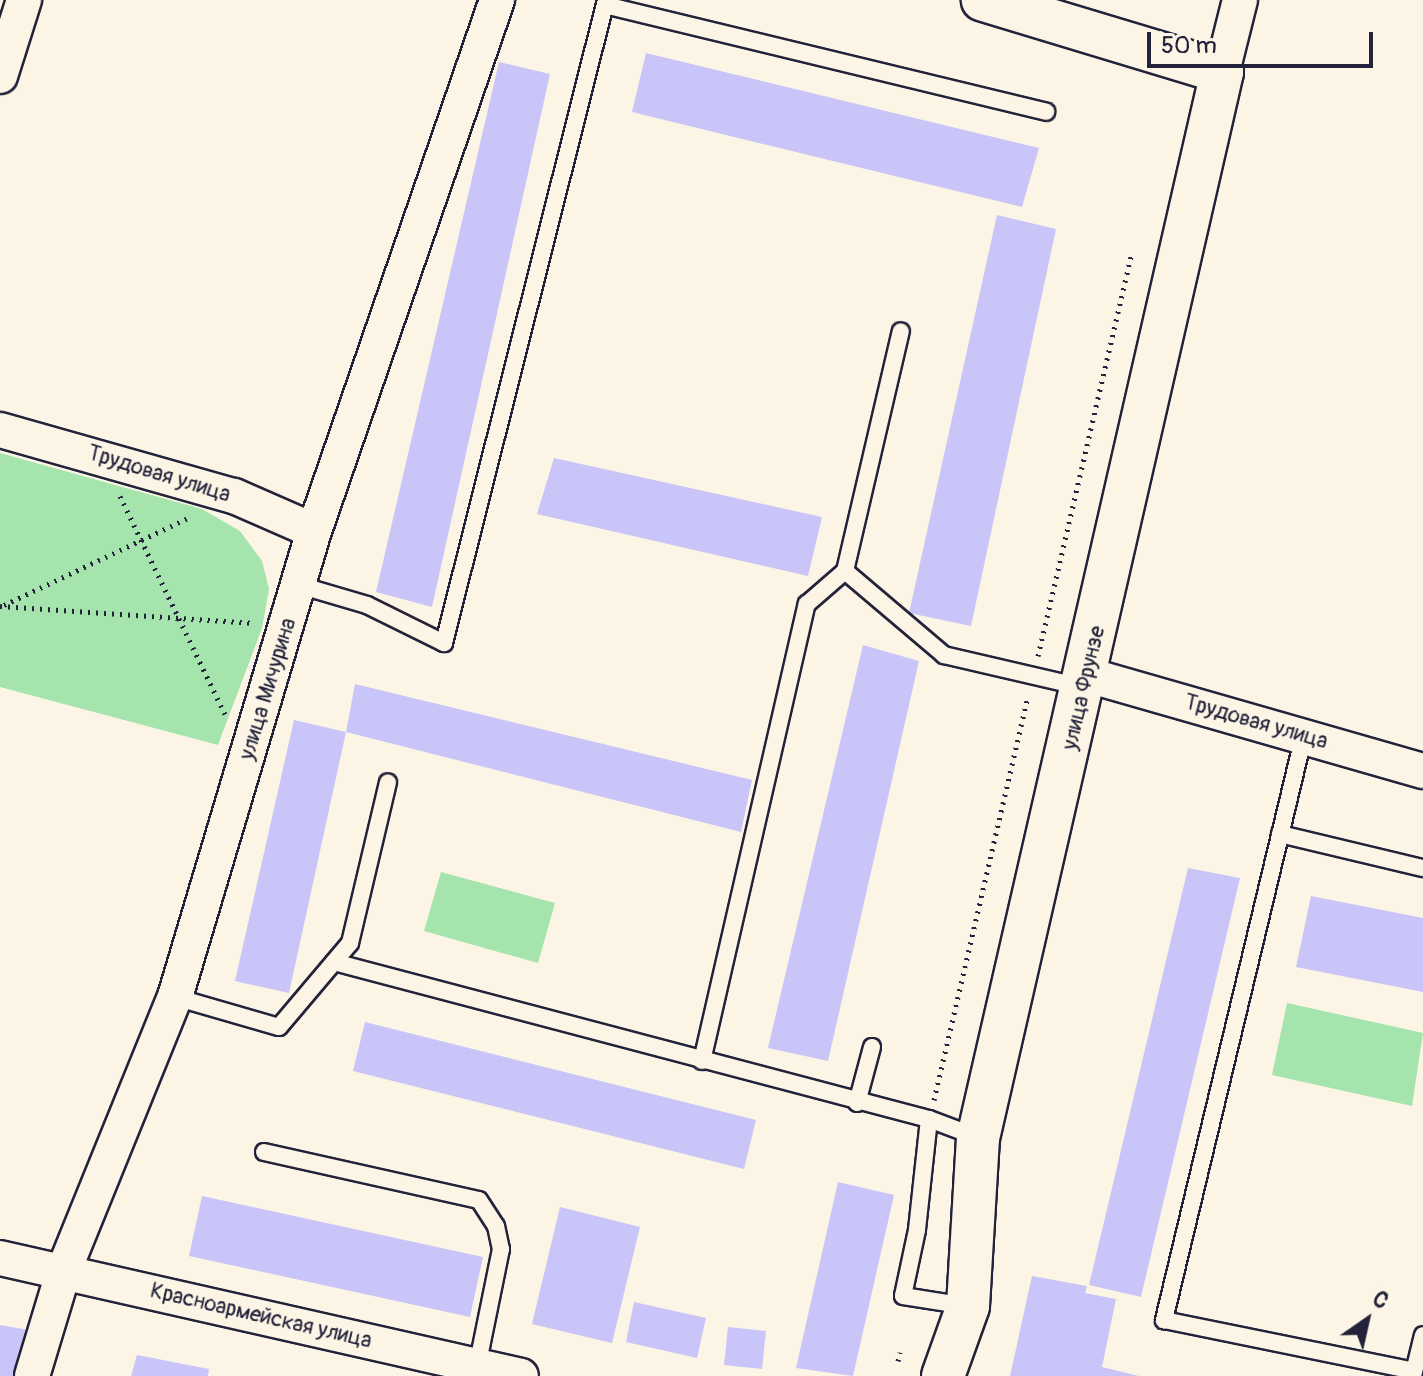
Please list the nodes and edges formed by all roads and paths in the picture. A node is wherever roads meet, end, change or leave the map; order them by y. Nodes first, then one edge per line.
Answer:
1 (24, 0) edge
2 (497, 0) edge
3 (983, 0) edge
4 (1240, 0) edge
5 (606, 2) edge
6 (1222, 72) junction
7 (0, 76) edge
8 (1046, 112) dead end
9 (901, 331) dead end
10 (0, 430) edge
11 (101, 455) junction
12 (234, 496) junction
13 (314, 531) junction
14 (140, 539) junction
15 (845, 571) junction
16 (299, 585) junction
17 (0, 606) edge
18 (179, 618) junction
19 (287, 625) junction
20 (1086, 682) junction
21 (230, 725) dead end
22 (1304, 735) junction
23 (1423, 771) edge
24 (388, 782) dead end
25 (1280, 834) junction
26 (1423, 868) edge
27 (334, 962) junction
28 (175, 997) junction
29 (872, 1047) dead end
30 (702, 1061) junction
31 (857, 1103) junction
32 (929, 1119) junction
33 (978, 1138) junction
34 (264, 1152) dead end
35 (0, 1258) edge
36 (64, 1270) junction
37 (968, 1306) junction
38 (1423, 1335) edge
39 (900, 1352) dead end
40 (898, 1361) dead end
41 (477, 1367) junction
42 (1413, 1374) edge
43 (32, 1376) edge
44 (521, 1376) edge
45 (943, 1376) edge

1 - 7 street
2 - 13 street, улица Мичурина
3 - 6 street
4 - 6 street, улица Фрунзе
5 - 8 lane
5 - 16 lane
6 - 20 street, улица Фрунзе
9 - 15 lane
10 - 11 street, Трудовая улица
11 - 12 street, Трудовая улица
11 - 14 path
12 - 13 street, Трудовая улица
12 - 14 path
13 - 16 street, улица Мичурина
14 - 17 path
14 - 18 path
15 - 20 lane
15 - 30 lane
16 - 19 street, улица Мичурина
17 - 18 path
18 - 19 path
18 - 21 path
19 - 28 street, улица Мичурина
20 - 22 street, Трудовая улица
20 - 33 street, улица Фрунзе
22 - 23 street, Трудовая улица
22 - 25 lane
24 - 27 lane
25 - 26 lane
25 - 42 lane
27 - 28 lane
27 - 30 lane
28 - 36 street, улица Мичурина
29 - 31 lane
30 - 31 lane
31 - 32 lane
32 - 33 lane
32 - 37 lane
33 - 37 street, улица Фрунзе
34 - 41 lane
35 - 36 street, Красноармейская улица
36 - 41 street, Красноармейская улица
36 - 43 street, улица Мичурина
37 - 45 street, улица Фрунзе
38 - 42 lane
39 - 40 path
41 - 44 street, Красноармейская улица

